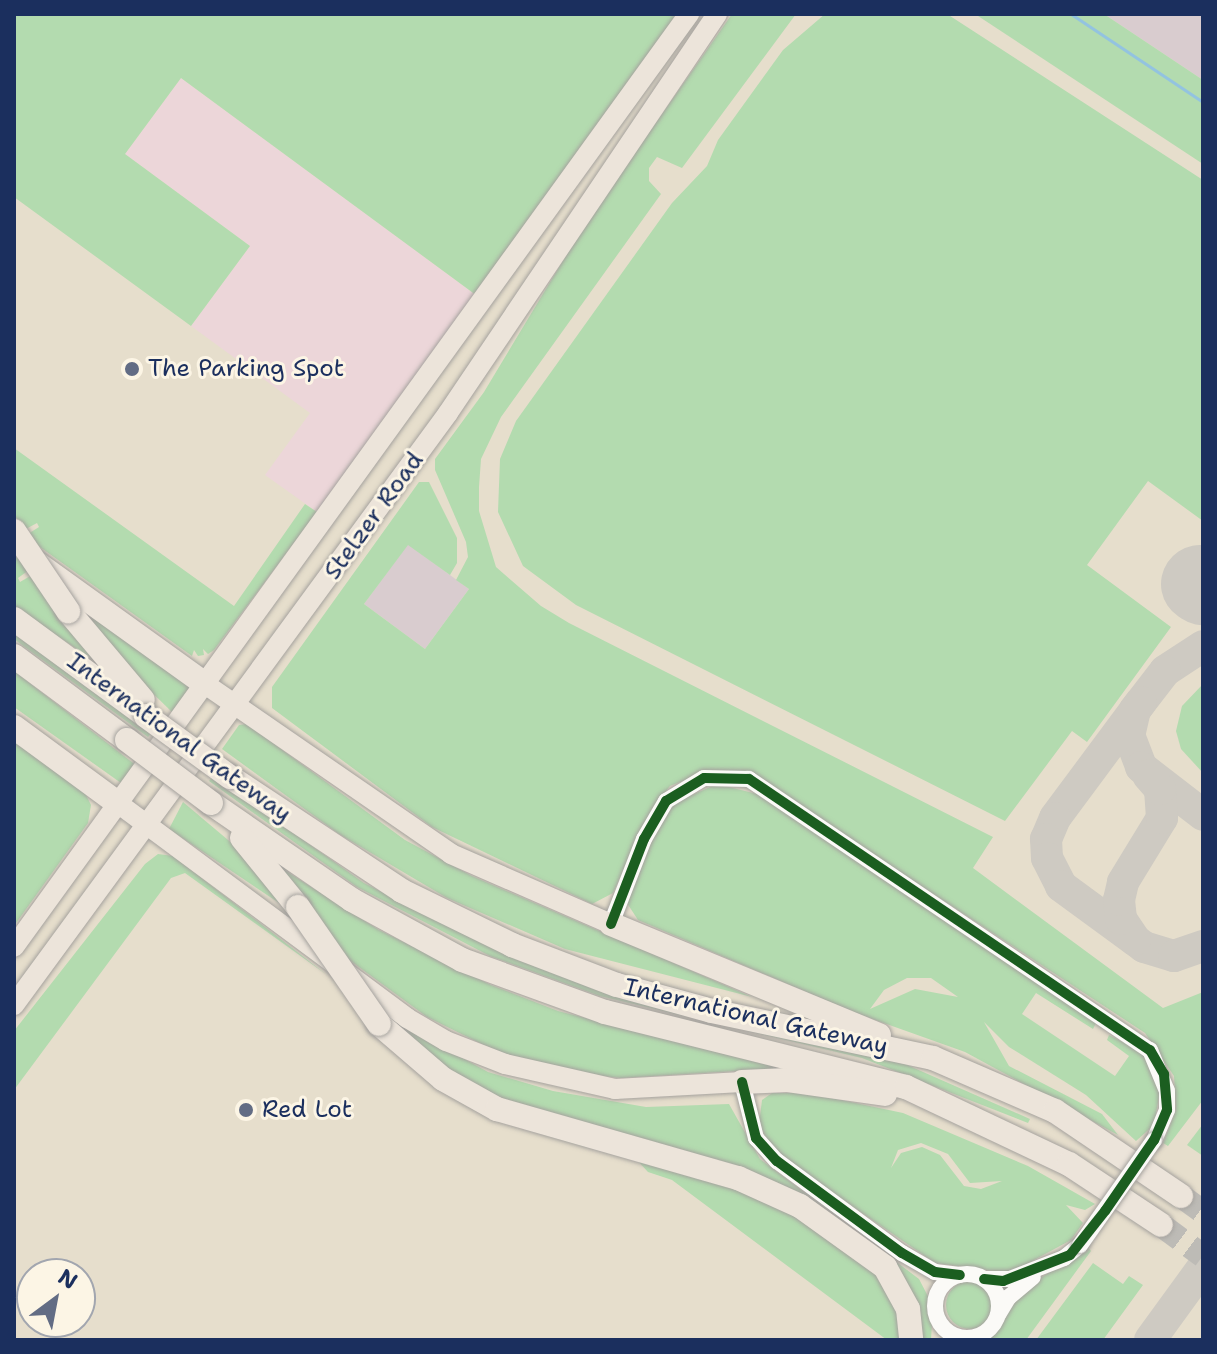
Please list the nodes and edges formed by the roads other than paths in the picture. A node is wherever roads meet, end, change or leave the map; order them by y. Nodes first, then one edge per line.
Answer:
1 (689, 14) edge
2 (717, 14) edge
3 (14, 531) edge
4 (14, 546) edge
5 (14, 619) edge
6 (14, 656) edge
7 (205, 684) junction
8 (236, 705) junction
9 (148, 712) junction
10 (14, 727) edge
11 (211, 803) junction
12 (119, 804) junction
13 (148, 827) junction
14 (611, 924) junction
15 (14, 947) edge
16 (14, 1005) edge
17 (933, 1058) junction
18 (742, 1082) junction
19 (958, 1110) junction
20 (1181, 1196) tunnel mouth
21 (1161, 1225) tunnel mouth
22 (902, 1253) junction
23 (1047, 1266) junction
24 (960, 1275) junction
25 (984, 1279) junction
26 (936, 1298) junction
27 (997, 1318) junction
28 (938, 1321) junction
29 (911, 1340) edge
30 (939, 1340) edge

1 - 7 main road, Stelzer Road
2 - 8 main road, Stelzer Road
3 - 9 highway, bridge
4 - 7 highway
5 - 9 highway, International Gateway
6 - 11 highway, International Gateway, bridge
7 - 8 main road
7 - 12 main road, Stelzer Road
8 - 13 main road, Stelzer Road
8 - 14 main road
9 - 17 highway, International Gateway, bridge
10 - 12 highway
11 - 19 highway, International Gateway
11 - 29 highway, bridge
12 - 13 main road
12 - 15 main road, Stelzer Road
13 - 16 main road, Stelzer Road
13 - 18 main road
14 - 17 highway
14 - 23 street, bridge
17 - 20 highway, International Gateway
18 - 19 highway
18 - 22 street
19 - 21 highway, International Gateway
22 - 24 street
22 - 26 street
23 - 25 street
23 - 27 street
24 - 25 street
24 - 26 street
25 - 27 street
26 - 28 street
27 - 28 street
28 - 30 street

